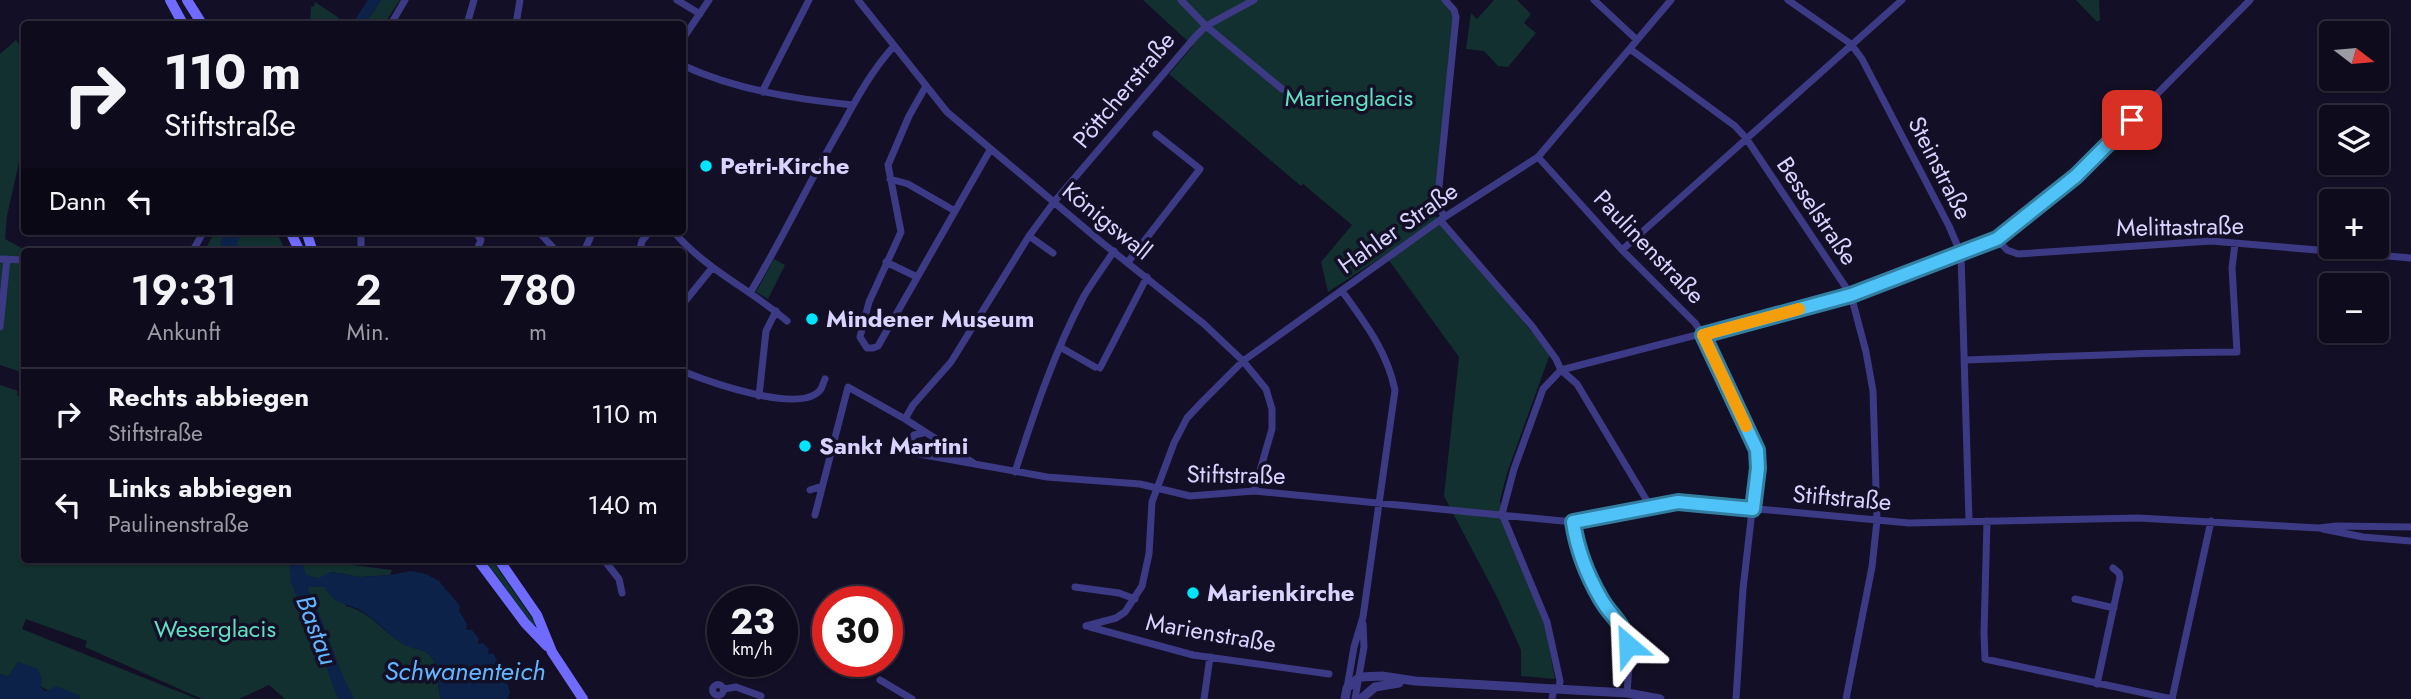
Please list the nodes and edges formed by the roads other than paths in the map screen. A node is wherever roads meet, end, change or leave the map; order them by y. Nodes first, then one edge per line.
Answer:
1 (170, 0) edge
2 (187, 0) edge
3 (405, 0) edge
4 (474, 0) edge
5 (520, 0) edge
6 (677, 0) edge
7 (709, 0) edge
8 (809, 0) edge
9 (858, 0) edge
10 (1181, 0) edge
11 (1254, 0) edge
12 (1445, 0) edge
13 (1594, 0) edge
14 (1671, 0) edge
15 (1788, 0) edge
16 (1902, 0) edge
17 (2250, 0) edge
18 (700, 14) junction
19 (181, 21) edge
20 (200, 21) edge
21 (393, 21) edge
22 (468, 21) edge
23 (516, 21) edge
24 (1206, 26) junction
25 (686, 34) edge
26 (1637, 40) junction
27 (1851, 44) junction
28 (894, 46) junction
29 (1630, 49) junction
30 (686, 67) edge
31 (926, 86) junction
32 (1282, 89) dead end
33 (762, 92) junction
34 (853, 105) junction
35 (1156, 134) dead end
36 (1746, 138) junction
37 (990, 150) junction
38 (1538, 157) junction
39 (890, 179) junction
40 (1054, 202) junction
41 (955, 211) junction
42 (1443, 218) junction
43 (542, 235) edge
44 (677, 235) edge
45 (1029, 236) junction
46 (1997, 239) junction
47 (2235, 243) junction
48 (553, 248) edge
49 (1622, 250) junction
50 (1114, 251) junction
51 (1053, 253) dead end
52 (1961, 254) junction
53 (2411, 258) edge
54 (3, 259) edge
55 (21, 260) edge
56 (1128, 261) junction
57 (886, 262) junction
58 (712, 268) junction
59 (917, 277) junction
60 (1147, 277) junction
61 (1342, 291) junction
62 (750, 293) junction
63 (1851, 295) junction
64 (686, 300) edge
65 (776, 311) junction
66 (787, 321) dead end
67 (0, 327) edge
68 (1703, 335) junction
69 (1060, 347) junction
70 (1966, 360) junction
71 (1244, 361) junction
72 (1561, 370) junction
73 (686, 373) edge
74 (825, 379) dead end
75 (759, 396) junction
76 (905, 419) junction
77 (923, 433) junction
78 (979, 466) junction
79 (1015, 472) junction
80 (822, 486) junction
81 (1156, 489) junction
82 (810, 490) dead end
83 (1254, 491) junction
84 (1378, 502) junction
85 (1650, 506) junction
86 (1753, 509) junction
87 (1502, 514) junction
88 (815, 515) dead end
89 (1877, 520) junction
90 (1969, 521) junction
91 (1987, 521) junction
92 (2211, 521) junction
93 (1573, 522) junction
94 (2411, 527) edge
95 (2319, 528) junction
96 (2411, 541) edge
97 (480, 563) edge
98 (501, 563) edge
99 (606, 563) edge
100 (2113, 568) dead end
101 (1075, 587) dead end
102 (622, 593) dead end
103 (1135, 598) junction
104 (2076, 599) dead end
105 (2114, 608) junction
106 (1363, 617) junction
107 (552, 652) junction
108 (1210, 657) junction
109 (1329, 674) dead end
110 (1360, 677) junction
111 (880, 680) dead end
112 (1415, 681) junction
113 (2097, 684) junction
114 (1347, 688) junction
115 (1557, 688) junction
116 (720, 694) edge
117 (1627, 694) junction
118 (761, 696) dead end
119 (583, 699) edge
120 (912, 699) edge
121 (1204, 699) edge
122 (1345, 699) edge
123 (1355, 699) edge
124 (1361, 699) edge
125 (1552, 699) edge
126 (1660, 699) edge
127 (1736, 699) edge
128 (1846, 699) edge
129 (2172, 699) edge

1 - 19 main road
2 - 20 main road
3 - 21 street
4 - 22 street
5 - 23 street
6 - 18 street
7 - 18 street
8 - 33 street
9 - 28 street, Königswall
10 - 24 street
11 - 24 street
12 - 42 street
13 - 26 street
14 - 26 street, Hahler Straße
15 - 27 street, Steinstraße
16 - 27 street
17 - 46 street
18 - 25 street
24 - 32 street
24 - 40 street, Pöttcherstraße
26 - 29 street, Hahler Straße
27 - 36 street
27 - 52 street, Steinstraße
28 - 31 street, Königswall
28 - 34 street
29 - 36 street, Besselstraße
29 - 38 street, Hahler Straße
30 - 33 street
31 - 37 street, Königswall
31 - 39 street
33 - 34 street
34 - 62 street
35 - 56 street
36 - 49 street
36 - 63 street, Besselstraße
37 - 40 street, Königswall
37 - 41 street
38 - 42 street, Hahler Straße
38 - 49 street, Paulinenstraße
39 - 41 street
39 - 57 street
40 - 45 street, Pöttcherstraße
40 - 50 street, Königswall
41 - 59 street
42 - 61 street, Hahler Straße
42 - 72 street
43 - 48 street
44 - 58 street
45 - 51 street
45 - 76 street, Pöttcherstraße
46 - 47 street, Melittastraße
46 - 52 street
47 - 53 street, Melittastraße
47 - 70 street
49 - 68 street, Paulinenstraße
50 - 56 street, Königswall
50 - 69 street
52 - 63 street
52 - 70 street, Steinstraße
54 - 55 street
54 - 67 street
56 - 60 street, Königswall
57 - 59 street
57 - 59 street
58 - 62 street
58 - 64 street
60 - 69 street
60 - 71 street, Königswall
61 - 71 street, Hahler Straße
61 - 84 street
62 - 65 street
63 - 68 street
63 - 89 street, Besselstraße
65 - 66 street
65 - 75 street
68 - 72 street
68 - 86 street, Paulinenstraße
69 - 79 street
70 - 90 street, Steinstraße
71 - 81 street, Hahler Straße
71 - 83 street, Königswall
72 - 85 street
72 - 87 street
73 - 75 street
74 - 75 street
76 - 77 street
76 - 80 street
77 - 78 street
77 - 78 street, Stiftstraße
78 - 79 street, Stiftstraße
79 - 81 street, Stiftstraße
80 - 82 street
80 - 88 street
81 - 83 street, Stiftstraße
81 - 103 street, Hahler Straße
83 - 84 street, Stiftstraße
84 - 87 street, Stiftstraße
84 - 106 street
85 - 86 street, Stiftstraße
85 - 93 street, Stiftstraße
86 - 89 street, Stiftstraße
86 - 127 street, Paulinenstraße
87 - 93 street, Stiftstraße
87 - 115 street
89 - 90 street, Stiftstraße
89 - 128 street, Besselstraße
90 - 91 street, Stiftstraße
91 - 92 street, Stiftstraße
91 - 113 street
92 - 95 street, Stiftstraße
92 - 129 street
93 - 117 street
94 - 95 street, Stiftstraße
95 - 96 street, Stiftstraße
97 - 107 main road
98 - 107 main road
99 - 102 street
100 - 105 street
101 - 103 street
103 - 108 street, Marienstraße
104 - 105 street
105 - 113 street
106 - 110 street
106 - 114 street
107 - 119 main road
108 - 109 street, Marienstraße
108 - 121 street
110 - 112 street
110 - 114 street
110 - 123 street
111 - 120 street
112 - 115 street
112 - 124 street
113 - 129 street
114 - 122 street
115 - 117 street
115 - 125 street
116 - 118 street
117 - 126 street

